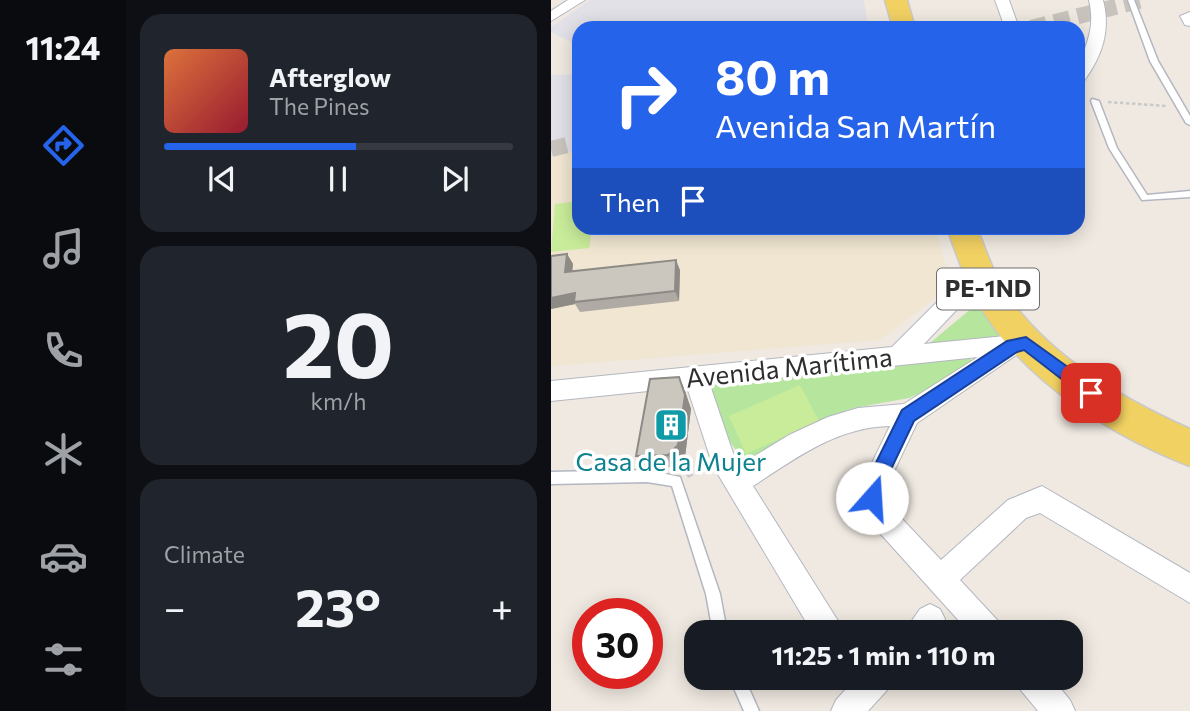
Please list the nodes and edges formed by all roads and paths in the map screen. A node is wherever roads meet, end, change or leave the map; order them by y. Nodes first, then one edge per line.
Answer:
1 (578, 0) edge
2 (896, 0) edge
3 (1002, 0) edge
4 (1096, 0) edge
5 (1130, 0) edge
6 (551, 17) edge
7 (902, 21) edge
8 (1010, 21) edge
9 (1085, 69) edge
10 (1095, 101) joint
11 (1180, 107) junction
12 (1190, 123) edge
13 (1190, 194) edge
14 (965, 235) edge
15 (979, 273) junction
16 (1020, 344) junction
17 (898, 356) junction
18 (696, 378) junction
19 (551, 391) edge
20 (908, 415) junction
21 (1190, 449) edge
22 (722, 458) junction
23 (551, 478) edge
24 (676, 481) junction
25 (736, 482) junction
26 (941, 579) junction
27 (1190, 589) edge
28 (718, 620) edge
29 (822, 620) edge
30 (978, 620) edge
31 (742, 690) edge
32 (1041, 690) edge
33 (752, 711) edge
34 (1059, 711) edge

1 - 6 street
2 - 7 main road
3 - 8 street
4 - 9 street
5 - 11 lane
10 - 11 path
10 - 13 lane
11 - 12 lane
14 - 15 main road, PE-1ND
15 - 16 main road, PE-1ND
15 - 17 street
16 - 17 street, Avenida Marítima
16 - 20 street
16 - 21 main road, PE-1ND
17 - 18 street, Avenida Marítima
18 - 19 street, Avenida Marítima
18 - 22 street
20 - 25 street
20 - 26 street
22 - 24 path
22 - 25 street
23 - 24 lane
24 - 28 lane
25 - 29 street
26 - 27 street
26 - 30 street
31 - 33 lane
32 - 34 street

